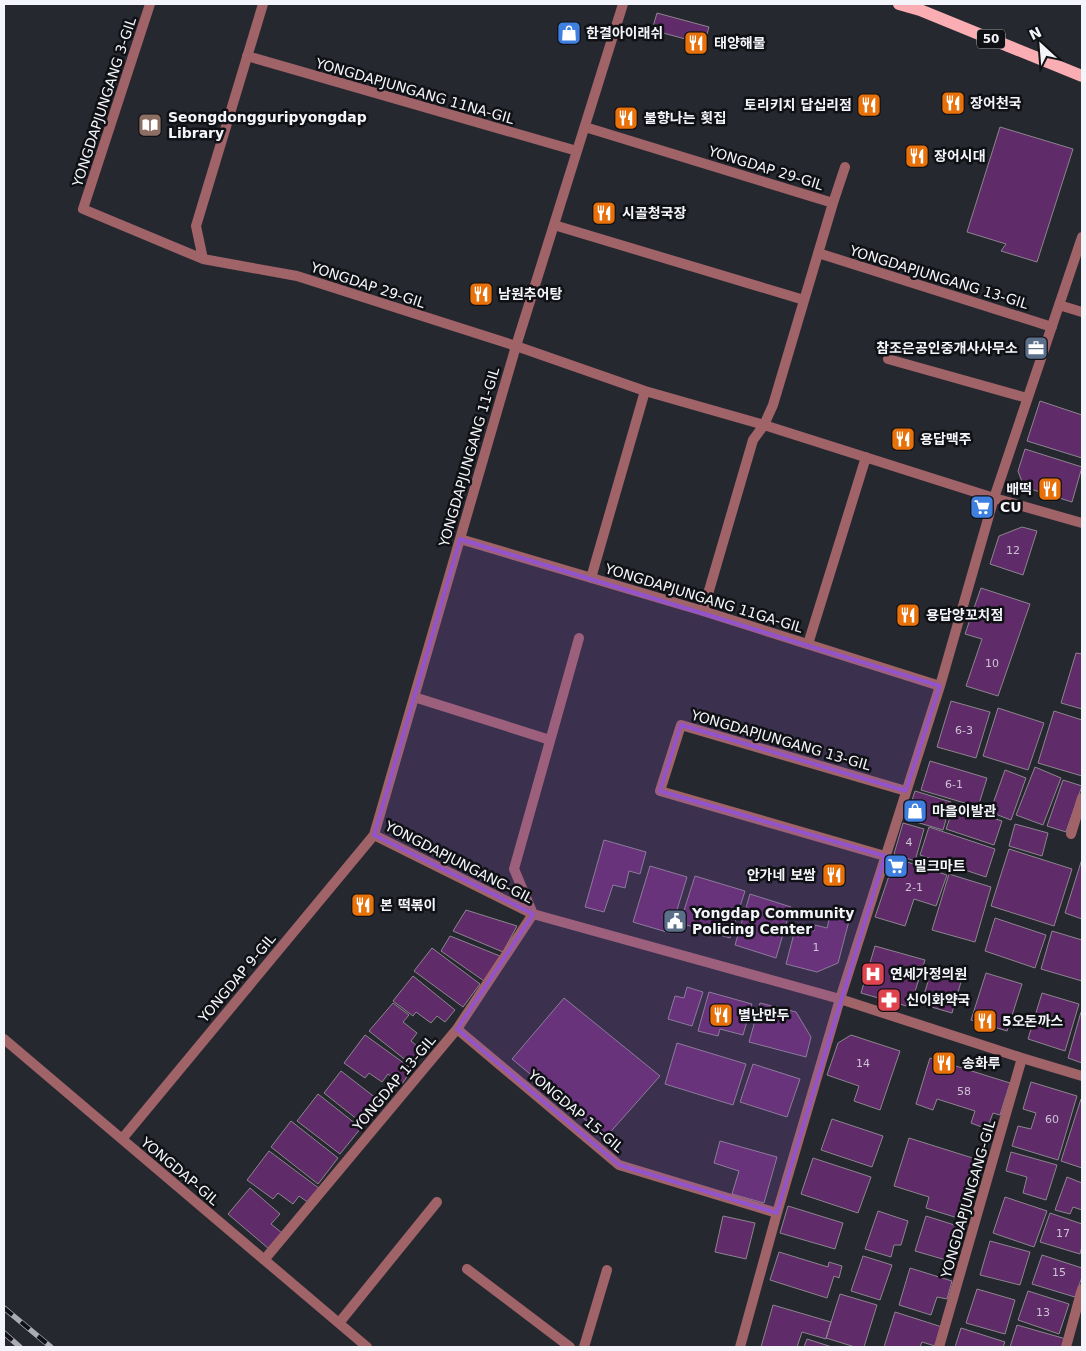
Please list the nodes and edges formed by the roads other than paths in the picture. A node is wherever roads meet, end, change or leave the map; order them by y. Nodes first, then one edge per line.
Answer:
1 (150, 4) edge
2 (263, 4) edge
3 (623, 4) edge
4 (899, 4) edge
5 (246, 56) junction
6 (1082, 76) edge
7 (585, 127) junction
8 (577, 151) junction
9 (845, 166) dead end
10 (832, 203) junction
11 (83, 209) joint
12 (554, 225) junction
13 (1082, 237) edge
14 (818, 254) junction
15 (203, 259) junction
16 (804, 300) junction
17 (1059, 305) junction
18 (1082, 312) edge
19 (1052, 327) junction
20 (516, 346) junction
21 (888, 359) dead end
22 (645, 391) junction
23 (1027, 398) junction
24 (764, 425) junction
25 (866, 457) junction
26 (994, 498) junction
27 (1082, 523) edge
28 (460, 539) junction
29 (591, 578) junction
30 (703, 611) junction
31 (579, 638) dead end
32 (808, 644) junction
33 (940, 686) junction
34 (414, 697) junction
35 (550, 740) junction
36 (906, 791) junction
37 (1082, 798) edge
38 (1072, 834) dead end
39 (374, 835) junction
40 (886, 856) junction
41 (533, 914) junction
42 (840, 999) junction
43 (457, 1029) junction
44 (4, 1039) edge
45 (1022, 1058) junction
46 (1082, 1076) edge
47 (122, 1139) junction
48 (437, 1202) dead end
49 (777, 1213) junction
50 (264, 1260) junction
51 (467, 1269) dead end
52 (607, 1270) dead end
53 (1082, 1289) edge
54 (339, 1323) junction
55 (367, 1347) edge
56 (570, 1347) edge
57 (584, 1347) edge
58 (740, 1347) edge
59 (940, 1347) edge
60 (1066, 1347) edge

1 - 11 street, YONGDAPJUNGANG 3-GIL
2 - 5 street
3 - 7 street, YONGDAPJUNGANG 11-GIL
4 - 6 main road, 50
5 - 8 street, YONGDAPJUNGANG 11NA-GIL
5 - 15 street
7 - 8 street, YONGDAPJUNGANG 11-GIL
7 - 10 street, YONGDAP 29-GIL
8 - 12 street, YONGDAPJUNGANG 11-GIL
9 - 10 street
10 - 14 street, YONGDAP 29-GIL
11 - 15 street, YONGDAP 29-GIL
12 - 16 street
12 - 20 street, YONGDAPJUNGANG 11-GIL
13 - 17 street
14 - 16 street, YONGDAP 29-GIL
14 - 19 street, YONGDAPJUNGANG 13-GIL
15 - 20 street, YONGDAP 29-GIL
16 - 24 street, YONGDAP 29-GIL
17 - 18 street
17 - 19 street
19 - 23 street
20 - 22 street, YONGDAP 29-GIL
20 - 28 street, YONGDAPJUNGANG 11-GIL
21 - 23 street
22 - 24 street, YONGDAP 29-GIL
22 - 29 street
23 - 26 street
24 - 25 street, YONGDAP 29-GIL
24 - 30 street, YONGDAP 29-GIL
25 - 26 street, YONGDAP 29-GIL
25 - 32 street
26 - 27 street, YONGDAP 29-GIL
26 - 33 street
28 - 29 street, YONGDAPJUNGANG 11GA-GIL
28 - 34 street, YONGDAPJUNGANG 11-GIL
29 - 30 street, YONGDAPJUNGANG 11GA-GIL
30 - 32 street, YONGDAPJUNGANG 11GA-GIL
31 - 35 street
32 - 33 street, YONGDAPJUNGANG 11GA-GIL
33 - 36 street
34 - 35 street
34 - 39 street, YONGDAPJUNGANG 11-GIL
35 - 41 street, YONGDAPJUNGANG-GIL
36 - 40 street
36 - 40 street, YONGDAPJUNGANG 13-GIL
37 - 38 street
39 - 41 street, YONGDAPJUNGANG-GIL
39 - 47 street, YONGDAP 9-GIL
40 - 42 street
41 - 42 street, YONGDAPJUNGANG-GIL
41 - 43 street, YONGDAP 13-GIL
42 - 45 street, YONGDAPJUNGANG-GIL
42 - 49 street
43 - 49 street, YONGDAP 15-GIL
43 - 50 street, YONGDAP 13-GIL
44 - 47 street, YONGDAP-GIL
45 - 46 street, YONGDAPJUNGANG-GIL
45 - 59 street, YONGDAPJUNGANG-GIL
47 - 50 street, YONGDAP-GIL
48 - 54 street
49 - 58 street
50 - 54 street, YONGDAP-GIL
51 - 56 street
52 - 57 street
53 - 60 street
54 - 55 street, YONGDAP-GIL

